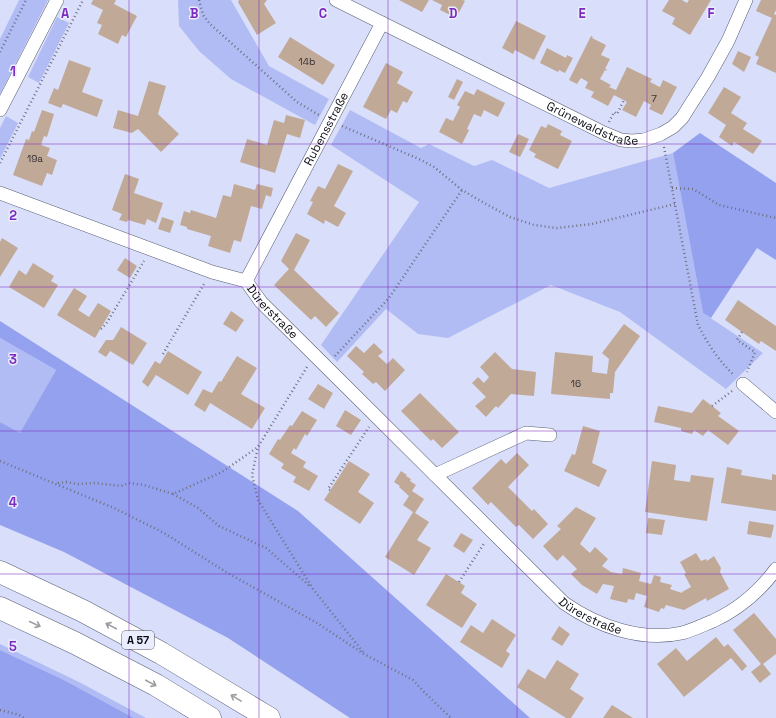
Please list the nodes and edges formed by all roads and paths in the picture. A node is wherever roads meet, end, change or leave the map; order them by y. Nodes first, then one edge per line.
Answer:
1 (26, 0) edge
2 (57, 0) edge
3 (83, 0) edge
4 (199, 0) edge
5 (336, 0) edge
6 (746, 0) edge
7 (382, 23) junction
8 (0, 52) edge
9 (624, 100) dead end
10 (0, 110) edge
11 (331, 121) junction
12 (604, 133) junction
13 (662, 134) junction
14 (0, 164) edge
15 (672, 188) junction
16 (462, 190) junction
17 (0, 194) edge
18 (675, 204) junction
19 (776, 218) edge
20 (151, 249) junction
21 (212, 272) junction
22 (246, 281) junction
23 (101, 329) dead end
24 (742, 332) dead end
25 (163, 354) dead end
26 (314, 356) junction
27 (326, 366) junction
28 (742, 384) junction
29 (712, 406) dead end
30 (776, 412) edge
31 (376, 416) junction
32 (550, 434) dead end
33 (258, 447) junction
34 (0, 461) edge
35 (435, 475) junction
36 (57, 484) junction
37 (330, 490) dead end
38 (173, 494) junction
39 (492, 532) junction
40 (776, 569) edge
41 (0, 572) edge
42 (459, 582) dead end
43 (313, 589) junction
44 (0, 608) edge
45 (364, 654) junction
46 (0, 710) edge
47 (24, 718) edge
48 (210, 718) edge
49 (269, 718) edge
50 (451, 718) edge

1 - 8 path
2 - 10 street
3 - 14 path
4 - 11 path
5 - 7 street
6 - 13 street, Grünewaldstraße
7 - 11 street, Rubensstraße
7 - 12 street, Grünewaldstraße
9 - 12 path
11 - 16 path
11 - 22 street, Rubensstraße
12 - 13 street, Grünewaldstraße
13 - 15 path
15 - 18 path
15 - 19 path
16 - 18 path
16 - 27 path
17 - 20 street, Dürerstraße
18 - 28 path
20 - 21 street, Dürerstraße
20 - 23 path
21 - 22 street, Dürerstraße
21 - 25 path
22 - 26 street, Dürerstraße
24 - 28 path
26 - 27 street, Dürerstraße
26 - 33 path
27 - 31 street, Dürerstraße
28 - 29 path
28 - 30 street
31 - 35 street, Dürerstraße
31 - 37 path
32 - 35 street
33 - 38 path
33 - 43 path
34 - 36 path
35 - 39 street, Dürerstraße
36 - 38 path
36 - 45 path
38 - 43 path
39 - 40 street, Dürerstraße
39 - 42 path
49 -> 41 highway, A 57
43 - 45 path
44 -> 48 highway, A 57
45 - 50 path
46 - 47 path

